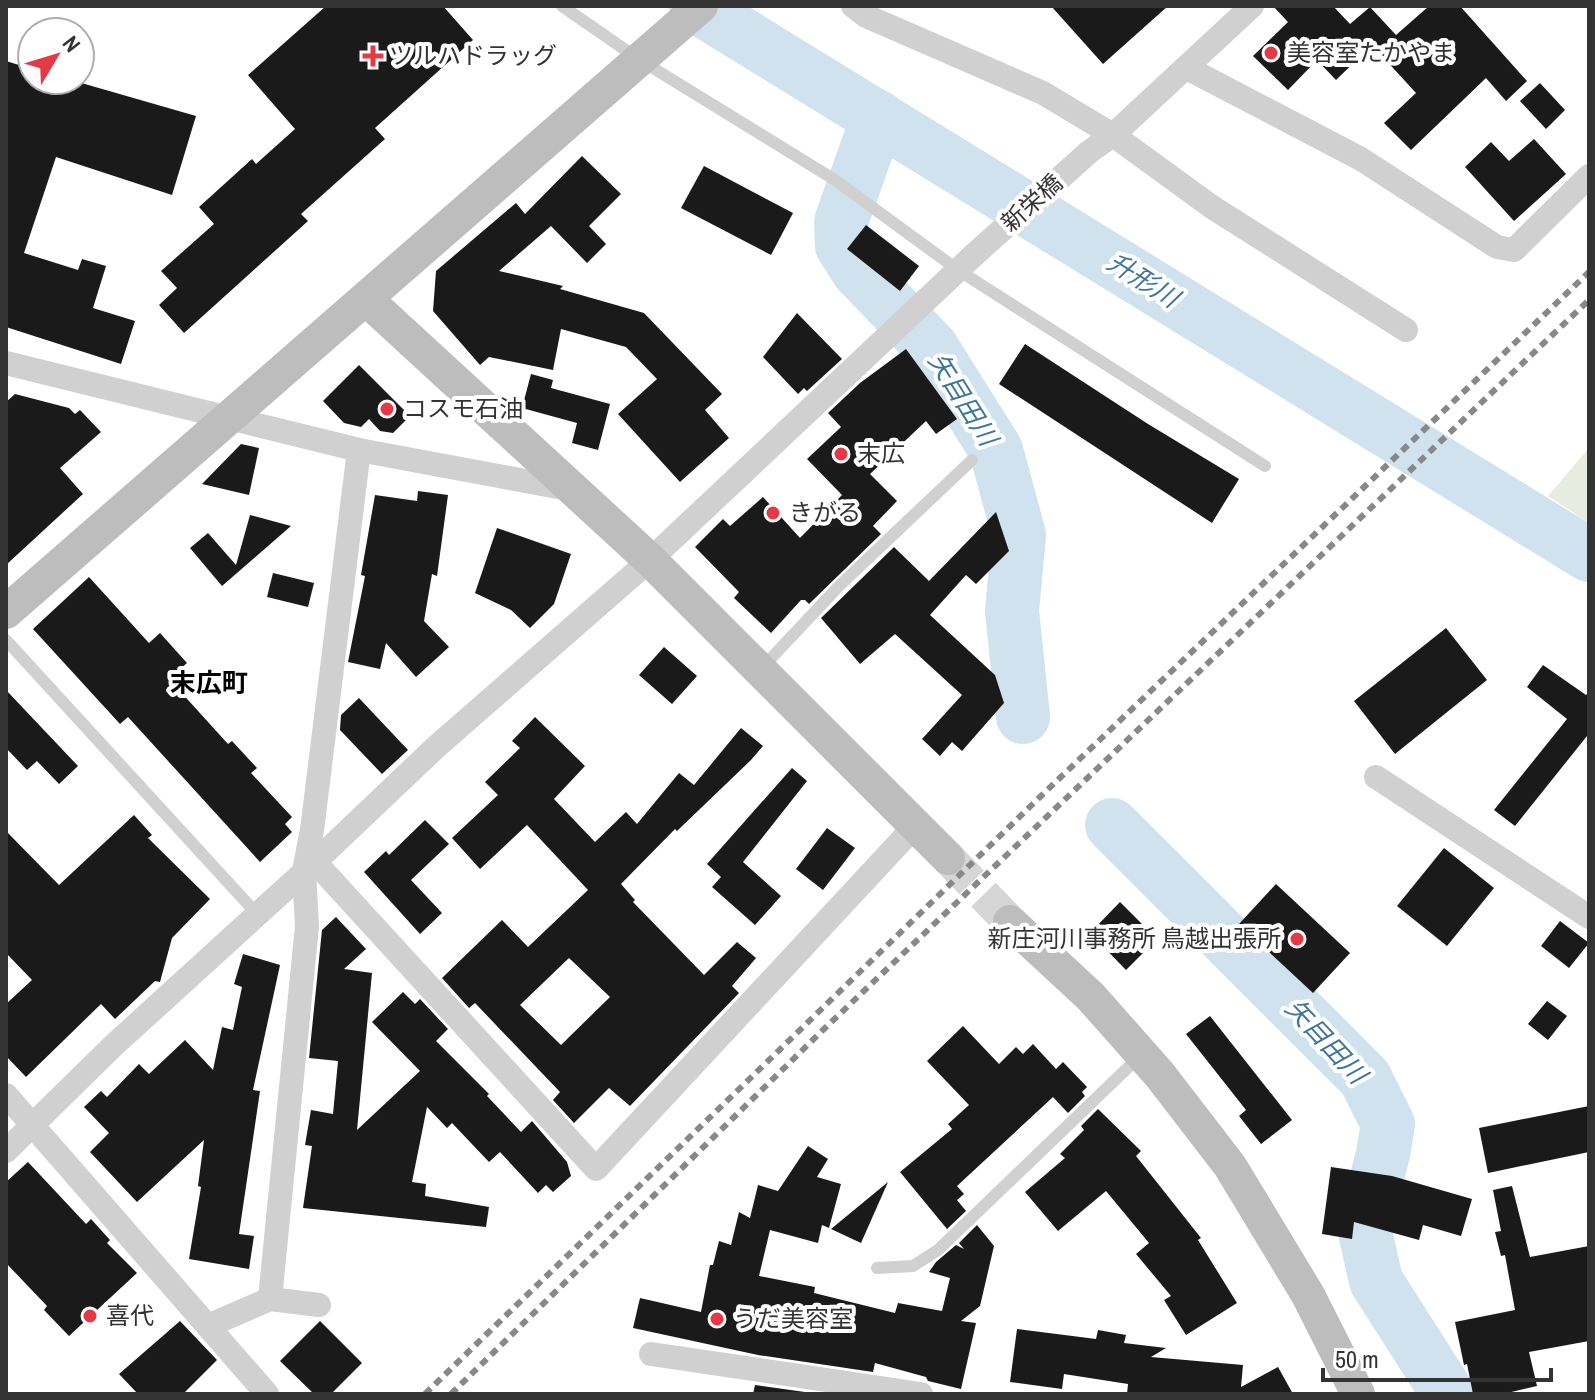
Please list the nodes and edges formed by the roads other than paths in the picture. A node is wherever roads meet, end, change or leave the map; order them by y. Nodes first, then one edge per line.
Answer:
1 (562, 6) edge
2 (701, 6) edge
3 (853, 6) edge
4 (1252, 6) edge
5 (647, 53) junction
6 (1187, 68) junction
7 (1113, 135) junction
8 (1589, 176) edge
9 (967, 262) junction
10 (366, 299) junction
11 (1406, 330) dead end
12 (6, 363) edge
13 (227, 419) junction
14 (359, 450) junction
15 (972, 460) dead end
16 (1265, 466) dead end
17 (576, 490) junction
18 (650, 560) junction
19 (6, 612) edge
20 (6, 640) edge
21 (759, 670) junction
22 (1376, 777) dead end
23 (915, 826) junction
24 (948, 858) tunnel mouth
25 (310, 867) junction
26 (257, 914) junction
27 (1589, 917) edge
28 (1010, 922) tunnel mouth
29 (1141, 1055) junction
30 (6, 1095) edge
31 (33, 1125) junction
32 (6, 1151) edge
33 (877, 1268) dead end
34 (270, 1299) junction
35 (319, 1305) dead end
36 (210, 1325) junction
37 (651, 1354) dead end
38 (846, 1389) edge
39 (267, 1394) edge
40 (921, 1394) edge
41 (1358, 1394) edge

1 - 5 lane
2 - 5 street
3 - 7 street
4 - 6 street, 新栄橋
5 - 9 lane
5 - 10 street
6 - 7 street, 新栄橋
6 - 8 street
7 - 9 street, 新栄橋
7 - 11 street
9 - 16 lane
9 - 18 street, 新栄橋
10 - 13 street
10 - 17 street
12 - 13 street
13 - 14 street
13 - 19 street
14 - 17 street
14 - 25 street
15 - 21 lane
17 - 18 street
18 - 21 street
18 - 25 street, 新栄橋
20 - 26 lane
21 - 23 street
22 - 27 street
23 - 24 street
23 - 25 street
25 - 26 street, 新栄橋
25 - 34 street
26 - 31 street, 新栄橋
28 - 29 street
29 - 33 lane
29 - 41 street
30 - 31 street
31 - 32 street, 新栄橋
31 - 36 street
34 - 35 street
34 - 36 street
36 - 39 street
37 - 38 street
38 - 40 street

